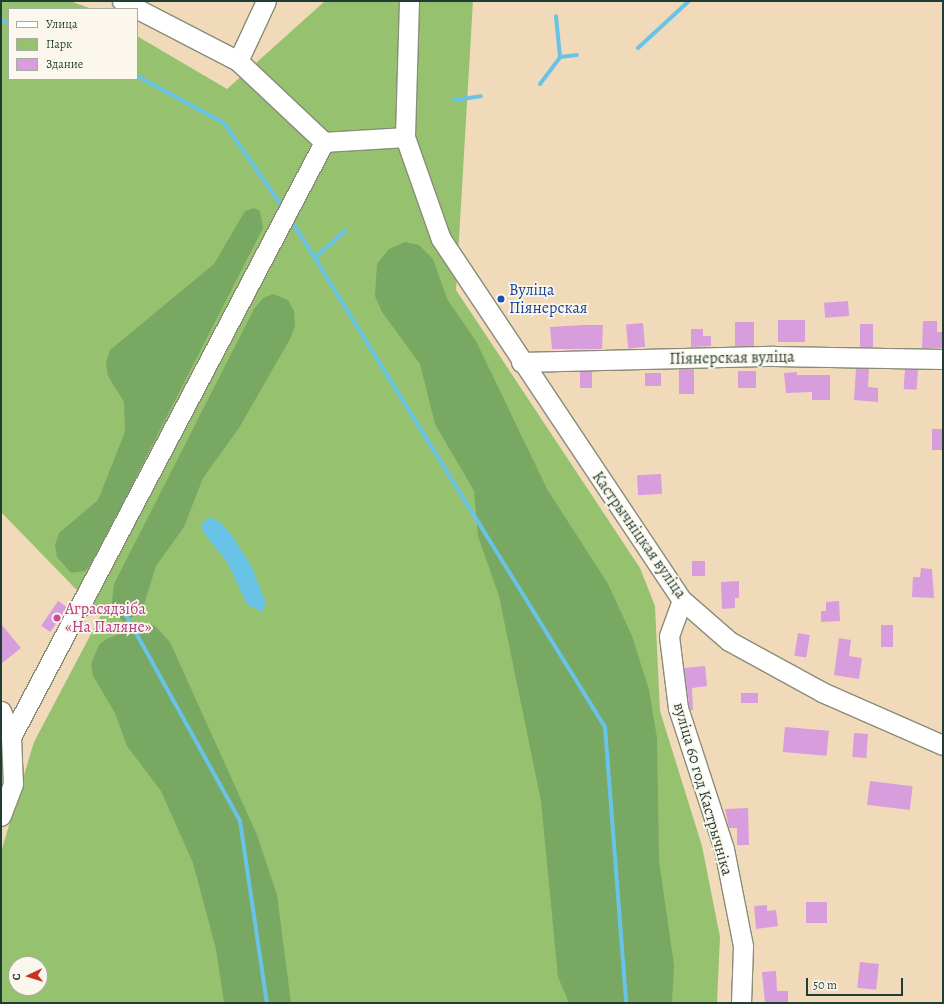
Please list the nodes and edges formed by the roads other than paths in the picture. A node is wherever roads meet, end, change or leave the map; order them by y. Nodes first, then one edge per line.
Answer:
1 (122, 1) edge
2 (266, 1) edge
3 (409, 1) edge
4 (136, 8) edge
5 (138, 9) edge
6 (238, 61) junction
7 (405, 137) junction
8 (324, 142) junction
9 (943, 359) edge
10 (520, 362) junction
11 (682, 600) junction
12 (1, 711) edge
13 (11, 737) junction
14 (943, 746) edge
15 (1, 816) edge
16 (741, 1003) edge

1 - 4 street
2 - 6 street
3 - 7 street
5 - 6 street
6 - 8 street
7 - 8 street
7 - 10 street, Кастрычніцкая вуліца
8 - 13 street
9 - 10 street, Піянерская вуліца
10 - 11 street, Кастрычніцкая вуліца
11 - 14 street, Кастрычніцкая вуліца
11 - 16 street, вуліца 60 год Кастрычніка
12 - 13 street
13 - 15 street

